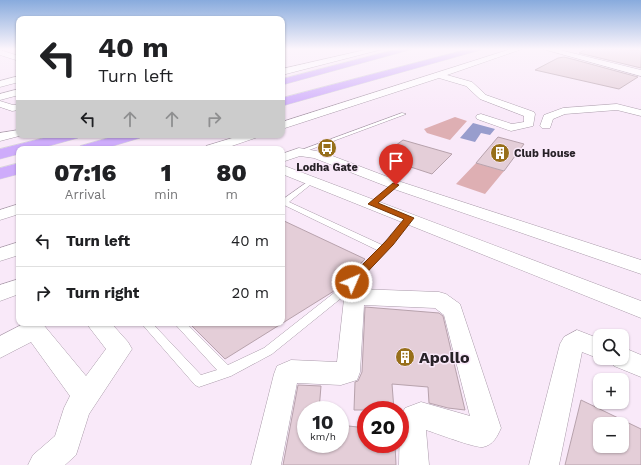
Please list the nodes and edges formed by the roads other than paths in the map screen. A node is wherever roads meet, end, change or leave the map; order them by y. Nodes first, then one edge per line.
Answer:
1 (325, 71) edge
2 (363, 71) edge
3 (399, 71) edge
4 (451, 71) edge
5 (438, 75) junction
6 (285, 81) edge
7 (16, 93) edge
8 (285, 93) edge
9 (0, 97) edge
10 (285, 101) edge
11 (0, 104) edge
12 (16, 107) edge
13 (641, 113) edge
14 (404, 114) dead end
15 (481, 117) dead end
16 (285, 125) edge
17 (546, 126) dead end
18 (16, 134) edge
19 (0, 137) edge
20 (61, 138) edge
21 (124, 138) edge
22 (248, 138) edge
23 (31, 146) edge
24 (96, 146) edge
25 (231, 146) edge
26 (16, 150) edge
27 (299, 152) junction
28 (0, 154) edge
29 (285, 157) edge
30 (16, 169) edge
31 (285, 170) edge
32 (0, 174) edge
33 (313, 180) junction
34 (396, 185) junction
35 (285, 201) edge
36 (285, 203) edge
37 (372, 204) junction
38 (409, 218) junction
39 (16, 249) edge
40 (383, 249) junction
41 (0, 255) edge
42 (641, 267) edge
43 (16, 287) edge
44 (0, 293) edge
45 (641, 310) edge
46 (33, 326) edge
47 (101, 326) edge
48 (149, 326) edge
49 (182, 326) edge
50 (593, 346) edge
51 (0, 348) edge
52 (629, 361) edge
53 (641, 366) edge
54 (228, 372) junction
55 (86, 396) junction
56 (44, 465) edge
57 (266, 465) edge
58 (414, 465) edge
59 (544, 465) edge

1 - 6 highway
2 - 8 highway
3 - 10 highway
4 - 5 street
5 - 15 street
5 - 16 street
7 - 9 street
11 - 12 street
13 - 17 street
14 - 27 lane
18 - 19 street
20 - 23 highway
21 - 24 highway
22 - 25 street
26 - 28 highway
27 - 29 street
27 - 34 street
30 - 32 highway
31 - 33 street
33 - 35 lane
33 - 37 street
34 - 37 street
34 - 42 street
36 - 40 lane
37 - 38 street
38 - 40 lane
38 - 45 street
39 - 41 street
40 - 54 lane
43 - 44 street
46 - 51 street
46 - 55 street
47 - 55 street
48 - 54 lane
49 - 54 lane
50 - 59 street
52 - 53 street
55 - 56 street
57 - 58 street

